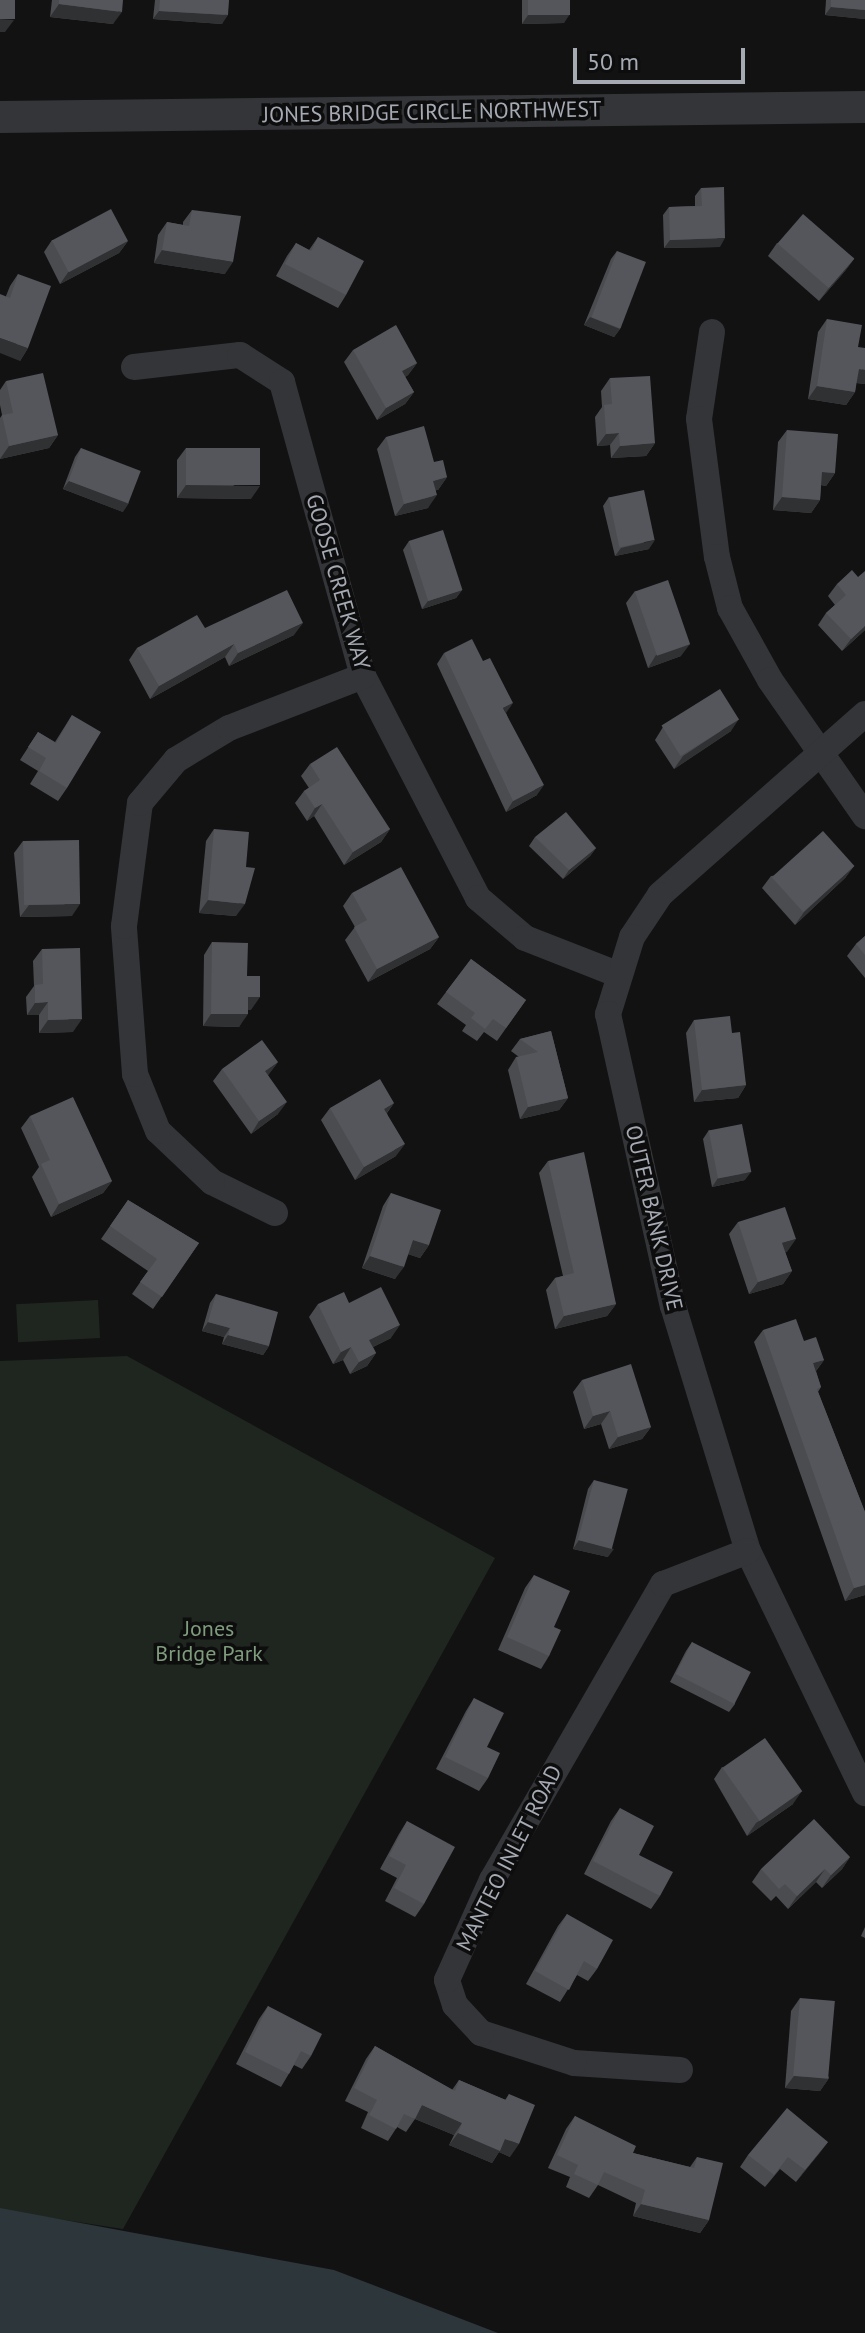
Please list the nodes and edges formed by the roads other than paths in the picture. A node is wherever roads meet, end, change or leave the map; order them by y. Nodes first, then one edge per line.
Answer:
1 (865, 107) edge
2 (0, 117) edge
3 (712, 332) dead end
4 (134, 367) dead end
5 (363, 676) junction
6 (865, 714) edge
7 (820, 752) junction
8 (865, 816) edge
9 (617, 974) junction
10 (275, 1213) dead end
11 (748, 1551) junction
12 (865, 1793) edge
13 (680, 2070) dead end

1 - 2 street, JONES BRIDGE CIRCLE NORTHWEST
3 - 7 street
4 - 5 street, GOOSE CREEK WAY
5 - 9 street, GOOSE CREEK WAY
5 - 10 street
6 - 7 street, OUTER BANK DRIVE
7 - 8 street
7 - 9 street, OUTER BANK DRIVE
9 - 11 street, OUTER BANK DRIVE
11 - 12 street, OUTER BANK DRIVE
11 - 13 street, MANTEO INLET ROAD

